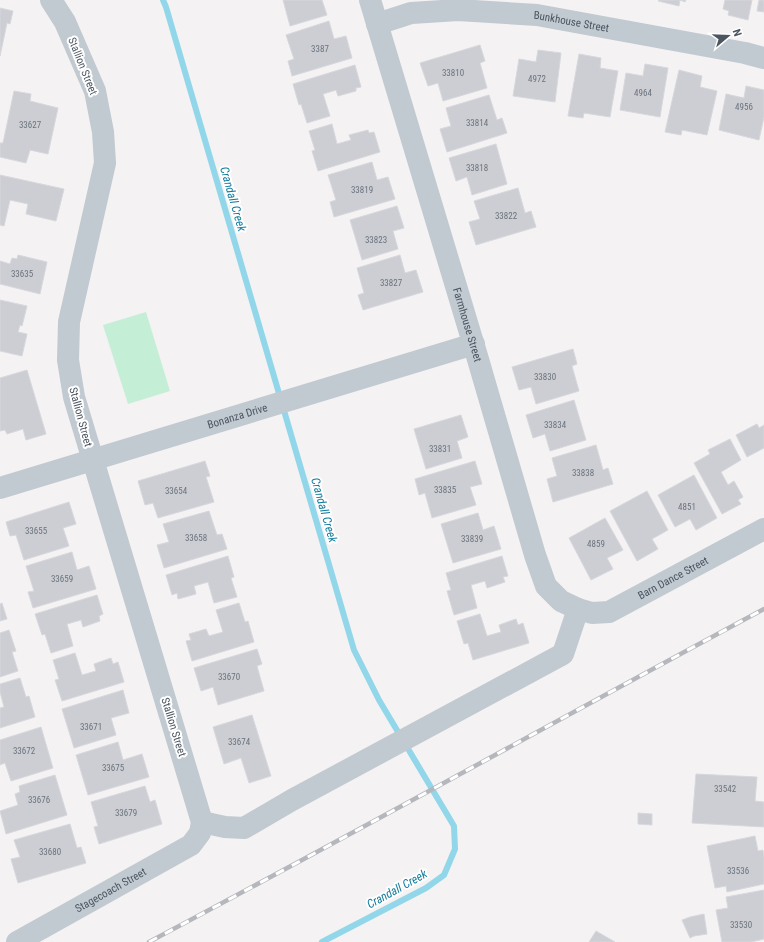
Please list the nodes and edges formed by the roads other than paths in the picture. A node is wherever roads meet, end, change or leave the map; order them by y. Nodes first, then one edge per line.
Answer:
1 (51, 0) edge
2 (370, 0) edge
3 (377, 24) junction
4 (764, 58) edge
5 (474, 344) junction
6 (93, 460) junction
7 (0, 488) edge
8 (764, 528) edge
9 (578, 609) junction
10 (201, 827) junction
11 (17, 942) edge

1 - 6 street, Stallion Street
2 - 3 street, Farmhouse Street
3 - 4 street, Bunkhouse Street
3 - 5 street, Farmhouse Street
5 - 6 street, Bonanza Drive
5 - 9 street, Farmhouse Street
6 - 7 street, Bonanza Drive
6 - 10 street, Stallion Street
8 - 9 street, Barn Dance Street
9 - 10 street
10 - 11 street, Stagecoach Street

